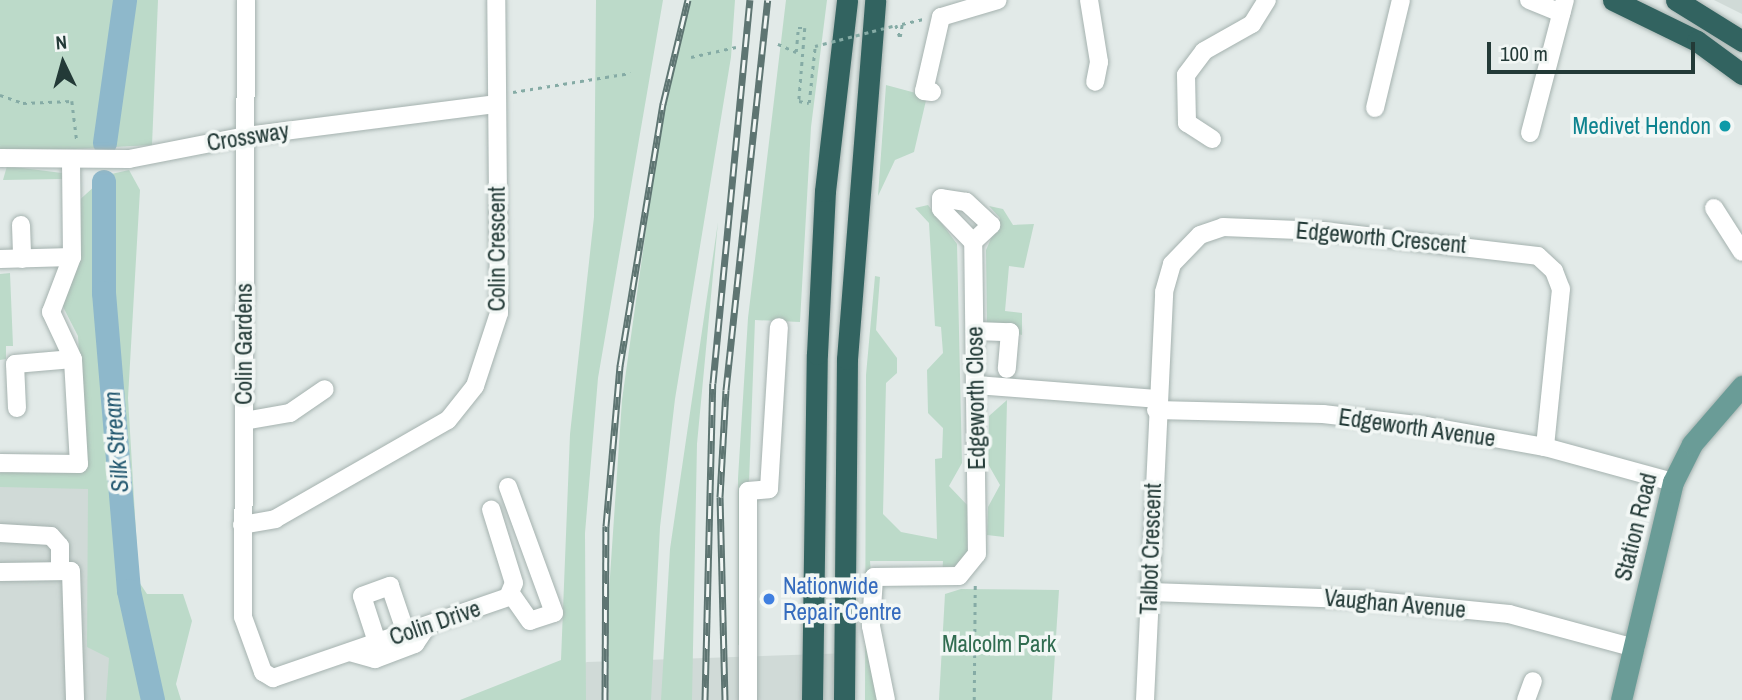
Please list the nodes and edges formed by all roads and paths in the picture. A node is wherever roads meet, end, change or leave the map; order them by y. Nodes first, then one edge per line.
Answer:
1 (246, 0) edge
2 (496, 0) edge
3 (847, 0) edge
4 (875, 0) edge
5 (998, 0) edge
6 (1089, 0) edge
7 (1267, 0) edge
8 (1401, 0) edge
9 (1529, 0) edge
10 (1613, 0) edge
11 (1676, 0) edge
12 (1564, 6) edge
13 (920, 19) dead end
14 (1742, 41) edge
15 (778, 44) dead end
16 (736, 47) dead end
17 (691, 57) dead end
18 (630, 73) dead end
19 (1742, 75) edge
20 (1095, 82) dead end
21 (932, 92) dead end
22 (0, 95) edge
23 (496, 99) junction
24 (1375, 108) dead end
25 (1530, 133) dead end
26 (246, 136) junction
27 (1212, 139) dead end
28 (0, 158) edge
29 (76, 163) junction
30 (1713, 208) dead end
31 (21, 225) dead end
32 (973, 242) dead end
33 (1742, 252) edge
34 (72, 257) junction
35 (0, 259) edge
36 (22, 259) junction
37 (779, 327) dead end
38 (975, 331) junction
39 (73, 359) junction
40 (1007, 369) dead end
41 (976, 385) junction
42 (326, 389) dead end
43 (1741, 390) edge
44 (1156, 404) junction
45 (17, 408) dead end
46 (244, 421) junction
47 (1545, 447) junction
48 (0, 463) edge
49 (1673, 482) junction
50 (508, 487) dead end
51 (491, 509) dead end
52 (242, 525) junction
53 (0, 533) edge
54 (529, 541) junction
55 (503, 548) junction
56 (977, 554) junction
57 (60, 571) junction
58 (0, 572) edge
59 (1151, 592) junction
60 (511, 594) junction
61 (426, 626) junction
62 (406, 633) junction
63 (377, 642) junction
64 (1635, 648) junction
65 (350, 652) junction
66 (273, 678) joint
67 (1533, 681) dead end
68 (62, 700) edge
69 (75, 700) edge
70 (748, 700) edge
71 (812, 700) edge
72 (844, 700) edge
73 (887, 700) edge
74 (974, 700) edge
75 (1145, 700) edge
76 (1526, 700) edge
77 (1621, 700) edge

1 - 26 street, Colin Gardens
2 - 23 street, Colin Crescent
3 - 71 highway
4 - 72 highway
5 - 21 street
6 - 20 street
7 - 27 street
8 - 24 street
9 - 12 street
10 - 19 highway
11 - 14 highway
12 - 25 street
13 - 15 path, bridge
16 - 17 path
18 - 23 path
22 - 29 path
23 - 26 street, Crossway
23 - 52 street, Colin Crescent
26 - 29 street, Crossway
26 - 46 street, Colin Gardens
28 - 29 street, Crossway
29 - 34 street
30 - 33 street
31 - 36 street
32 - 38 street, Edgeworth Close
34 - 36 street
34 - 39 street
35 - 36 street
37 - 70 street
38 - 40 street
38 - 41 street, Edgeworth Close
39 - 45 street
39 - 48 street
41 - 44 street, Edgeworth Avenue
41 - 56 street, Edgeworth Close
42 - 46 street
43 - 49 main road, Station Road
44 - 47 street, Edgeworth Avenue
44 - 47 street, Edgeworth Crescent
44 - 59 street, Talbot Crescent
46 - 52 street, Colin Gardens
47 - 49 street, Edgeworth Avenue
49 - 64 main road, Station Road
50 - 54 street
51 - 55 street
52 - 66 street, Colin Gardens
53 - 57 street
54 - 55 street
54 - 60 street
55 - 60 street
56 - 73 street
56 - 74 path
57 - 58 street
57 - 69 street
59 - 64 street, Vaughan Avenue
59 - 75 street, Talbot Crescent
60 - 61 street, Colin Drive
61 - 62 street, Colin Drive
61 - 65 street
62 - 63 street, Colin Drive
62 - 63 street
63 - 65 street, Colin Drive
64 - 77 main road, Station Road
65 - 66 street, Colin Drive
67 - 76 street
68 - 69 street

